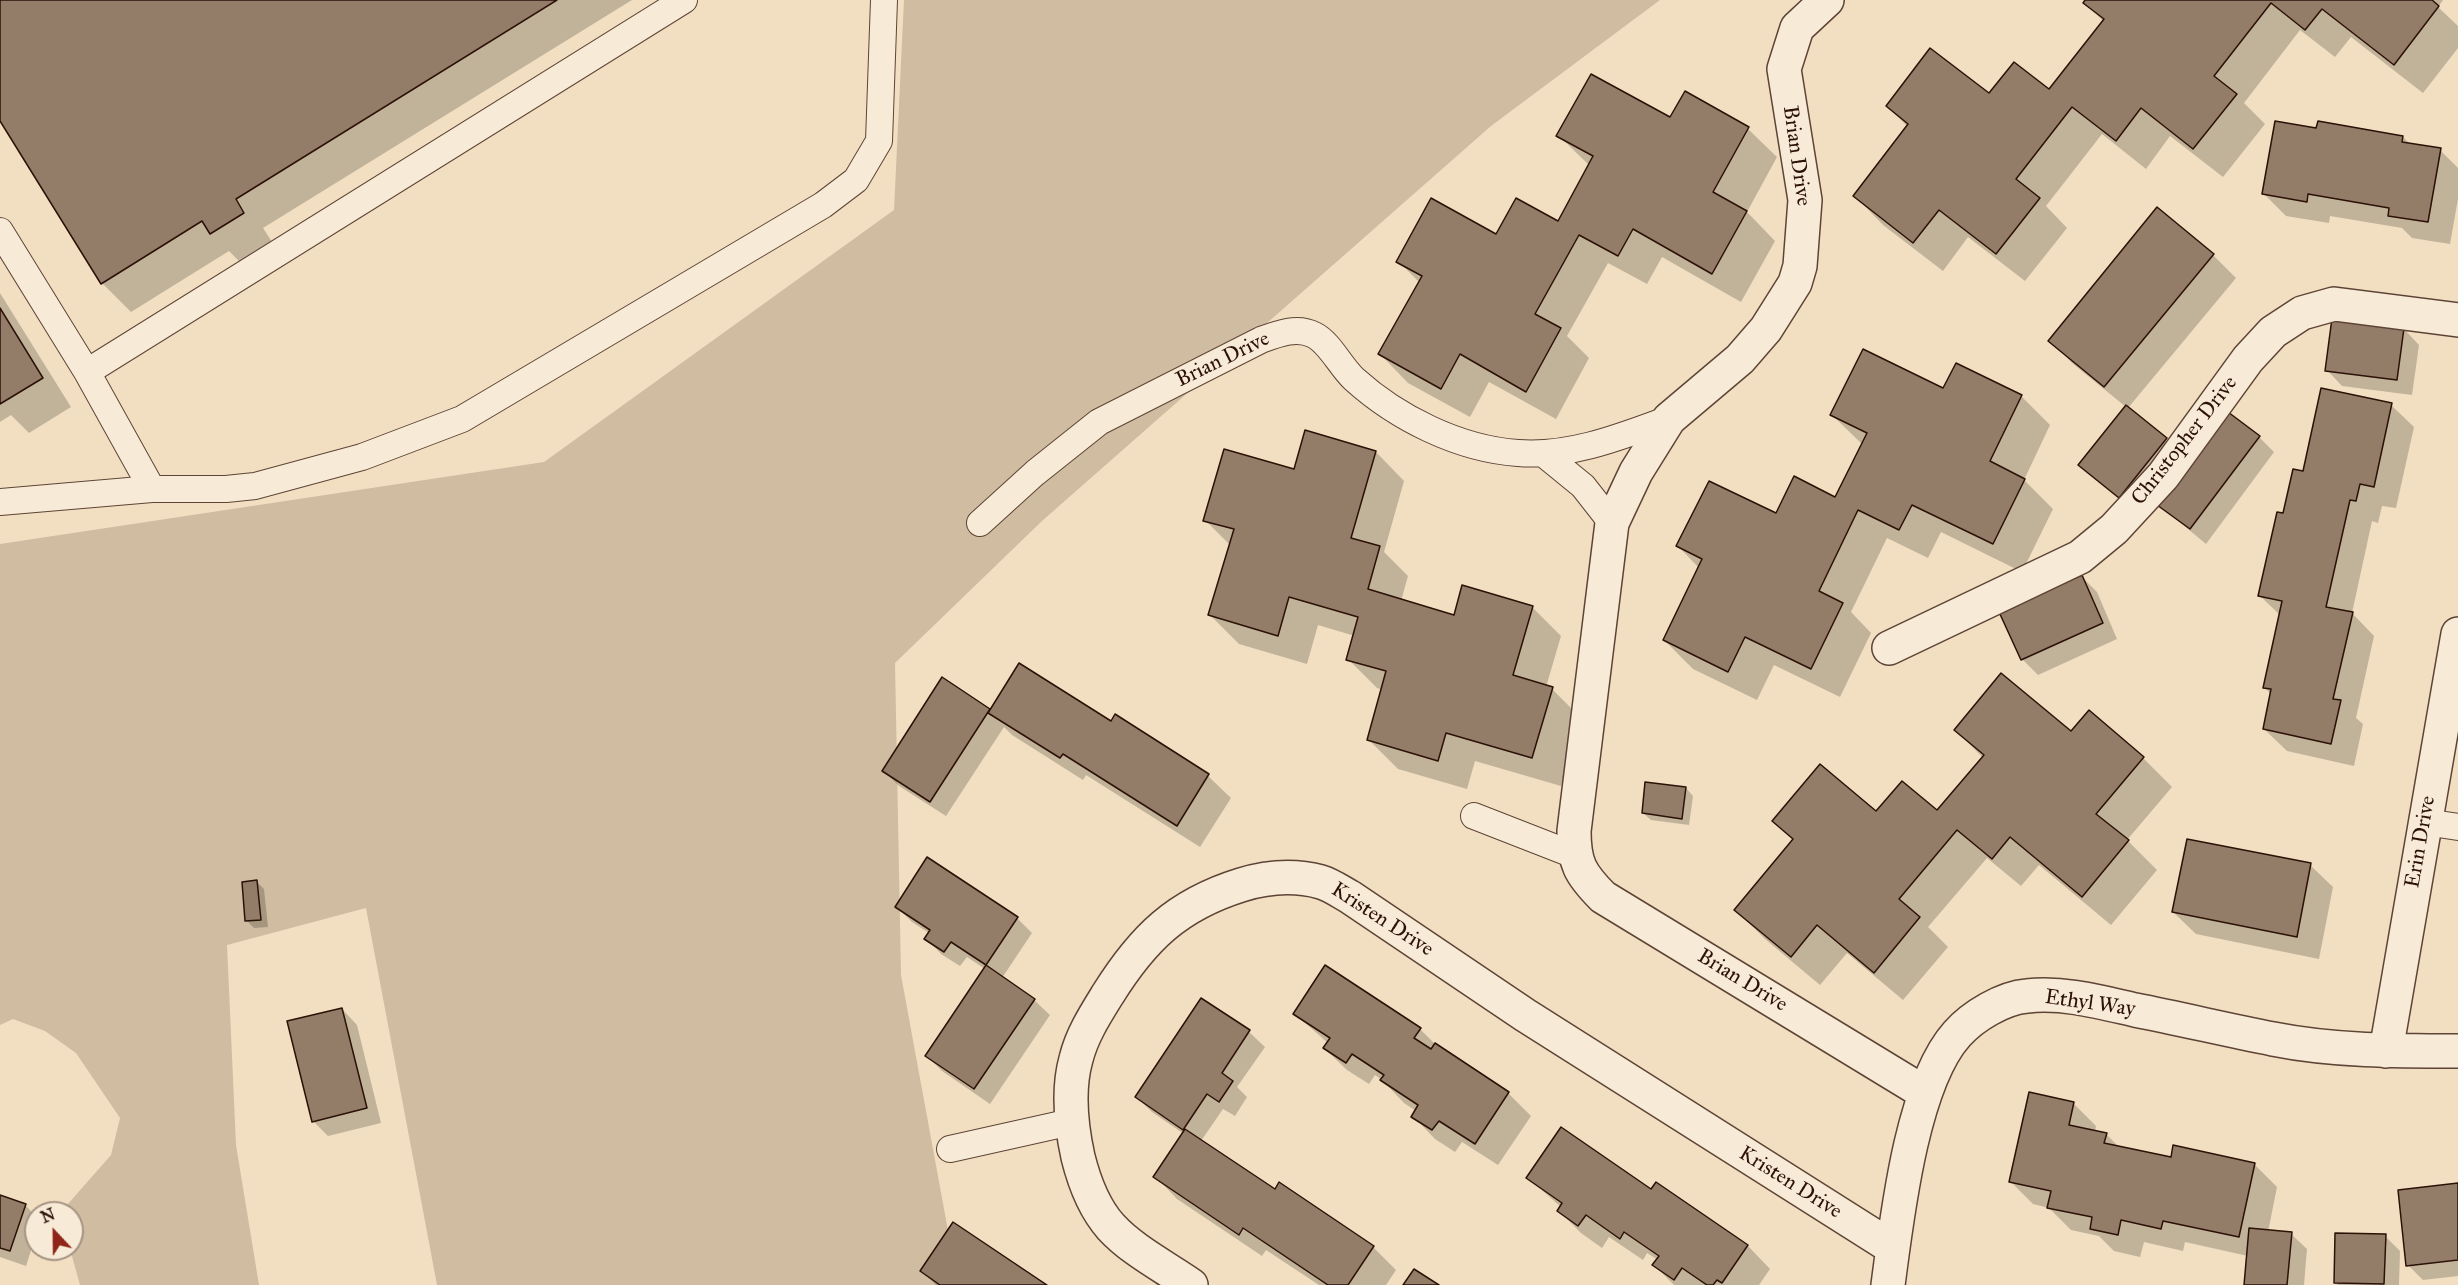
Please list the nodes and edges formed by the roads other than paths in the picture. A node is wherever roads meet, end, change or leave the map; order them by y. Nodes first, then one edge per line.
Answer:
1 (684, 0) edge
2 (884, 0) edge
3 (1827, 0) edge
4 (0, 231) edge
5 (2458, 320) edge
6 (87, 372) junction
7 (1668, 419) junction
8 (1545, 454) junction
9 (152, 489) junction
10 (0, 502) edge
11 (980, 523) dead end
12 (1612, 523) junction
13 (2458, 634) edge
14 (1889, 648) dead end
15 (1474, 816) dead end
16 (2425, 822) junction
17 (2458, 827) edge
18 (1574, 855) junction
19 (2386, 1051) junction
20 (2458, 1051) edge
21 (1925, 1093) junction
22 (1071, 1122) junction
23 (950, 1149) dead end
24 (1893, 1248) junction
25 (1191, 1285) edge
26 (1888, 1285) edge

1 - 6 lane
2 - 9 lane
3 - 7 street, Brian Drive
4 - 6 lane
5 - 14 street, Christopher Drive
6 - 9 lane
7 - 8 lane, Brian Drive
7 - 12 street, Brian Drive
8 - 11 lane, Brian Drive
8 - 12 lane
9 - 10 lane
12 - 18 street, Brian Drive
13 - 16 street, Erin Drive
15 - 18 lane
16 - 17 lane
16 - 19 street, Erin Drive
18 - 21 street, Brian Drive
19 - 20 street, Ethyl Way
19 - 21 street, Ethyl Way
21 - 24 street, Ethyl Way
22 - 23 lane
22 - 24 street, Kristen Drive
22 - 25 street, Kristen Drive
24 - 26 street, Ethyl Way

